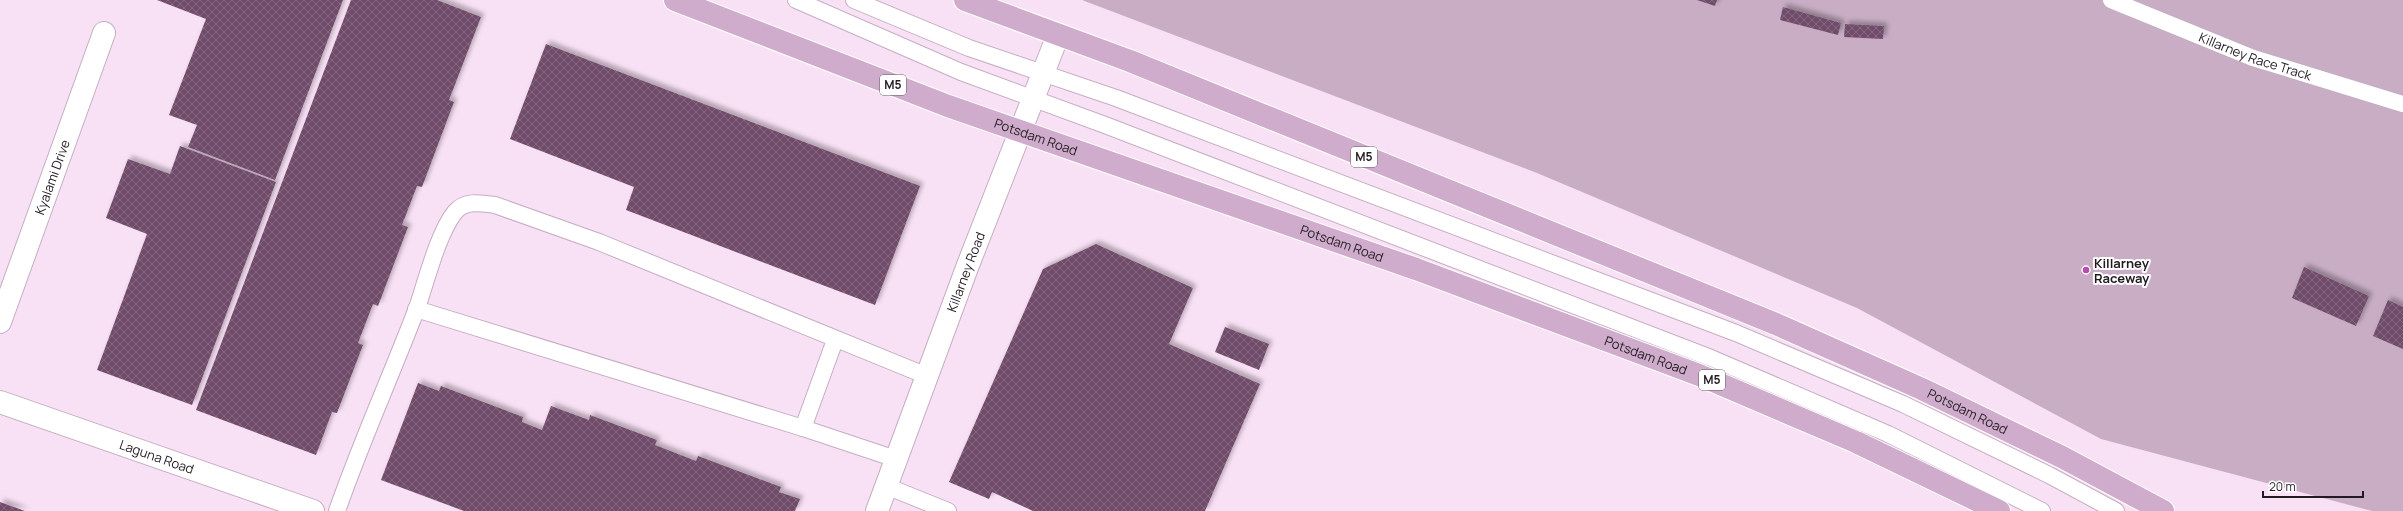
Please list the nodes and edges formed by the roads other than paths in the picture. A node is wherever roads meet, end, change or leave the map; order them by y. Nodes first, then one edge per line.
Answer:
1 (675, 0) edge
2 (796, 0) edge
3 (854, 0) edge
4 (965, 0) edge
5 (2111, 0) edge
6 (104, 33) dead end
7 (1058, 35) junction
8 (1043, 72) junction
9 (1033, 99) junction
10 (2403, 104) edge
11 (1021, 132) junction
12 (416, 308) junction
13 (0, 322) edge
14 (835, 340) junction
15 (927, 376) junction
16 (0, 402) edge
17 (802, 428) junction
18 (896, 459) junction
19 (886, 486) junction
20 (313, 511) edge
21 (337, 511) edge
22 (877, 511) edge
23 (948, 511) edge
24 (1999, 511) edge
25 (2042, 511) edge
26 (2116, 511) edge
27 (2163, 511) edge

1 - 11 main road, Potsdam Road / M5
2 - 9 lane
3 - 8 lane
4 - 7 main road, Potsdam Road / M5
5 - 10 lane, Killarney Race Track
6 - 13 street, Kyalami Drive
7 - 8 street, Killarney Road
7 - 27 main road, Potsdam Road / M5
8 - 9 street, Killarney Road
8 - 26 lane
9 - 11 street, Killarney Road
9 - 25 lane
11 - 15 street, Killarney Road
11 - 24 main road, Potsdam Road / M5
12 - 14 lane
12 - 17 lane
12 - 21 lane
14 - 15 lane
14 - 17 lane
15 - 18 street, Killarney Road
16 - 20 street, Laguna Road
17 - 18 lane
18 - 19 street, Killarney Road
19 - 22 street, Killarney Road
19 - 23 lane

